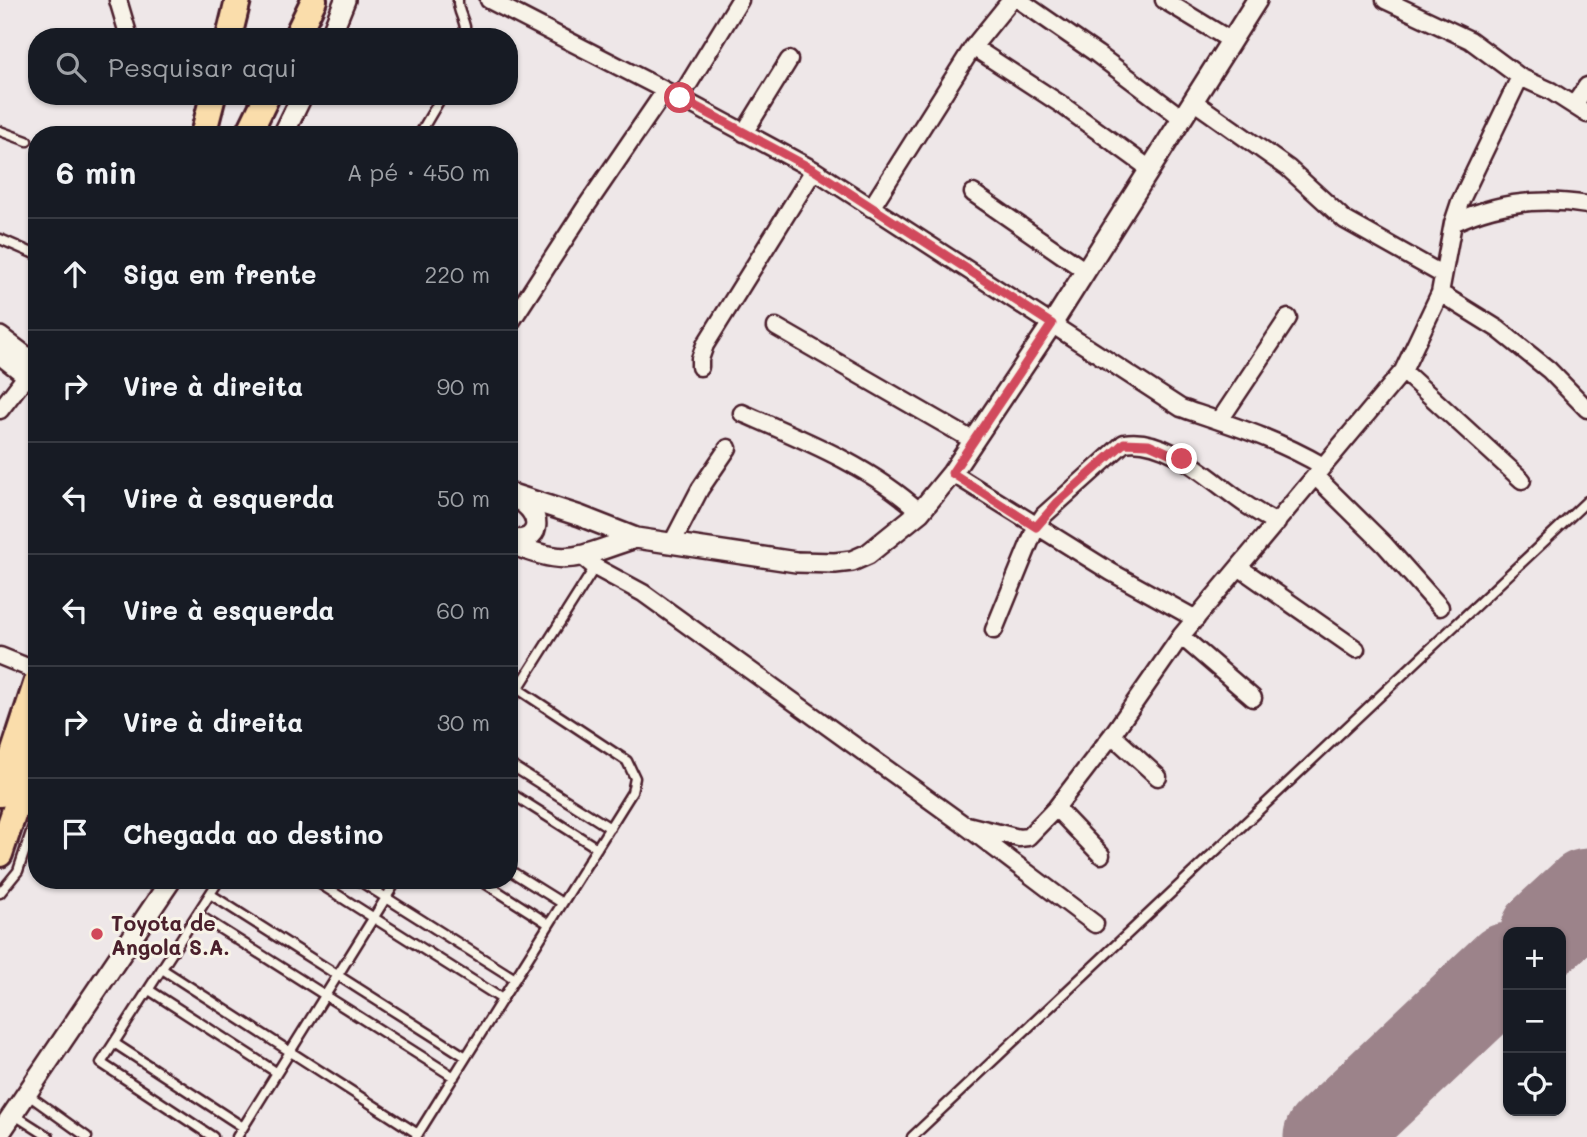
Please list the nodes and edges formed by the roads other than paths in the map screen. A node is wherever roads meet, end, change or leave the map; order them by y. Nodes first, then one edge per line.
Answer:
1 (118, 0) edge
2 (239, 0) edge
3 (345, 0) edge
4 (458, 0) edge
5 (489, 0) edge
6 (740, 0) edge
7 (1012, 0) edge
8 (1019, 0) edge
9 (1164, 0) edge
10 (1257, 0) edge
11 (1385, 0) edge
12 (311, 4) edge
13 (126, 28) edge
14 (231, 28) edge
15 (300, 28) edge
16 (334, 28) edge
17 (464, 28) edge
18 (1230, 40) junction
19 (973, 47) junction
20 (789, 60) dead end
21 (1520, 76) junction
22 (1587, 86) edge
23 (665, 91) junction
24 (680, 98) junction
25 (1193, 101) junction
26 (211, 105) edge
27 (262, 105) edge
28 (298, 105) edge
29 (437, 105) edge
30 (1581, 109) edge
31 (1182, 118) junction
32 (205, 126) edge
33 (252, 126) edge
34 (288, 126) edge
35 (424, 126) edge
36 (0, 131) edge
37 (744, 133) junction
38 (27, 141) dead end
39 (1150, 169) junction
40 (814, 170) junction
41 (973, 193) dead end
42 (1587, 205) edge
43 (871, 208) junction
44 (1453, 223) junction
45 (0, 239) edge
46 (28, 251) edge
47 (1084, 270) junction
48 (1443, 275) junction
49 (1440, 293) junction
50 (518, 312) edge
51 (1288, 318) dead end
52 (1052, 324) junction
53 (776, 327) dead end
54 (0, 337) edge
55 (0, 354) edge
56 (28, 367) edge
57 (701, 367) dead end
58 (28, 370) edge
59 (1403, 371) junction
60 (28, 380) edge
61 (1587, 408) edge
62 (0, 410) edge
63 (742, 413) dead end
64 (1220, 419) junction
65 (974, 441) junction
66 (728, 448) dead end
67 (1319, 471) junction
68 (952, 473) junction
69 (1522, 480) dead end
70 (518, 497) edge
71 (518, 500) edge
72 (1587, 501) edge
73 (920, 512) junction
74 (1277, 523) junction
75 (1036, 527) junction
76 (636, 538) junction
77 (518, 540) edge
78 (672, 543) junction
79 (518, 545) edge
80 (589, 562) junction
81 (1240, 568) junction
82 (1440, 607) dead end
83 (1196, 619) junction
84 (995, 630) dead end
85 (1181, 636) junction
86 (1356, 649) dead end
87 (0, 656) edge
88 (28, 667) edge
89 (518, 689) joint
90 (1253, 698) dead end
91 (28, 708) edge
92 (1112, 735) junction
93 (518, 770) edge
94 (28, 771) edge
95 (1158, 777) dead end
96 (0, 794) edge
97 (518, 798) edge
98 (1056, 808) junction
99 (962, 824) junction
100 (610, 828) junction
101 (28, 845) edge
102 (597, 848) junction
103 (0, 854) edge
104 (1101, 855) dead end
105 (518, 876) edge
106 (165, 889) edge
107 (213, 889) edge
108 (328, 889) edge
109 (372, 889) edge
110 (392, 889) edge
111 (494, 889) edge
112 (0, 893) edge
113 (210, 894) junction
114 (386, 898) junction
115 (562, 904) junction
116 (197, 914) junction
117 (373, 918) junction
118 (550, 924) junction
119 (1094, 924) dead end
120 (162, 969) junction
121 (337, 975) junction
122 (515, 979) junction
123 (149, 990) junction
124 (324, 995) junction
125 (502, 999) junction
126 (114, 1044) junction
127 (289, 1052) junction
128 (466, 1057) junction
129 (276, 1072) junction
130 (454, 1077) junction
131 (27, 1094) junction
132 (13, 1114) junction
133 (243, 1126) junction
134 (0, 1133) edge
135 (417, 1135) edge
136 (49, 1137) edge
137 (87, 1137) edge
138 (213, 1137) edge
139 (236, 1137) edge
140 (912, 1137) edge

1 - 13 street
2 - 14 main road
3 - 16 street
4 - 17 lane
5 - 23 street
6 - 24 street
7 - 19 street
8 - 31 street
9 - 18 street
10 - 18 street
11 - 21 street
12 - 15 main road
18 - 25 street
19 - 39 street
19 - 43 street
20 - 37 street
21 - 30 street
21 - 44 street
22 - 30 street
23 - 24 street
23 - 50 street
24 - 37 street
25 - 31 street
25 - 48 street
26 - 32 main road
27 - 33 main road
28 - 34 street
29 - 35 lane
31 - 39 street
36 - 38 lane
37 - 40 street
39 - 47 street
40 - 43 street
40 - 57 street
41 - 47 street
42 - 44 street
43 - 52 street
44 - 48 street
45 - 46 lane
47 - 52 street
48 - 49 street
49 - 59 street
49 - 61 street
51 - 64 street
52 - 64 street
52 - 65 street
53 - 65 street
54 - 56 street
55 - 58 street
59 - 67 street
59 - 69 street
60 - 62 street
63 - 73 street
64 - 67 street
65 - 68 street
66 - 78 street
67 - 74 street
67 - 82 street
68 - 73 street
68 - 75 street
70 - 76 street
71 - 77 street
72 - 140 lane
73 - 78 street
74 - 75 street
74 - 81 street
75 - 83 street
75 - 84 street
76 - 78 street
76 - 80 street
79 - 80 street
80 - 89 lane
80 - 99 street
81 - 83 street
81 - 86 street
83 - 85 street
85 - 90 street
85 - 92 street
87 - 88 street
89 - 100 lane
91 - 96 main road
92 - 95 street
92 - 98 street
93 - 100 lane
94 - 103 main road
97 - 102 lane
98 - 99 street
98 - 104 street
99 - 119 street
100 - 102 lane
101 - 112 lane
102 - 115 lane
105 - 115 lane
106 - 131 street
107 - 113 lane
108 - 117 lane
109 - 114 lane
110 - 114 lane
111 - 118 lane
113 - 116 lane
113 - 121 lane
114 - 117 lane
114 - 122 lane
115 - 118 lane
116 - 120 lane
116 - 124 lane
117 - 121 lane
117 - 125 lane
118 - 122 lane
120 - 123 lane
120 - 127 lane
121 - 124 lane
121 - 128 lane
122 - 125 lane
123 - 126 lane
123 - 129 lane
124 - 127 lane
124 - 130 lane
125 - 128 lane
126 - 133 lane
126 - 138 lane
127 - 129 lane
127 - 135 lane
128 - 130 lane
129 - 133 lane
130 - 135 lane
131 - 132 street
131 - 137 lane
132 - 134 street
132 - 136 lane
133 - 139 lane

